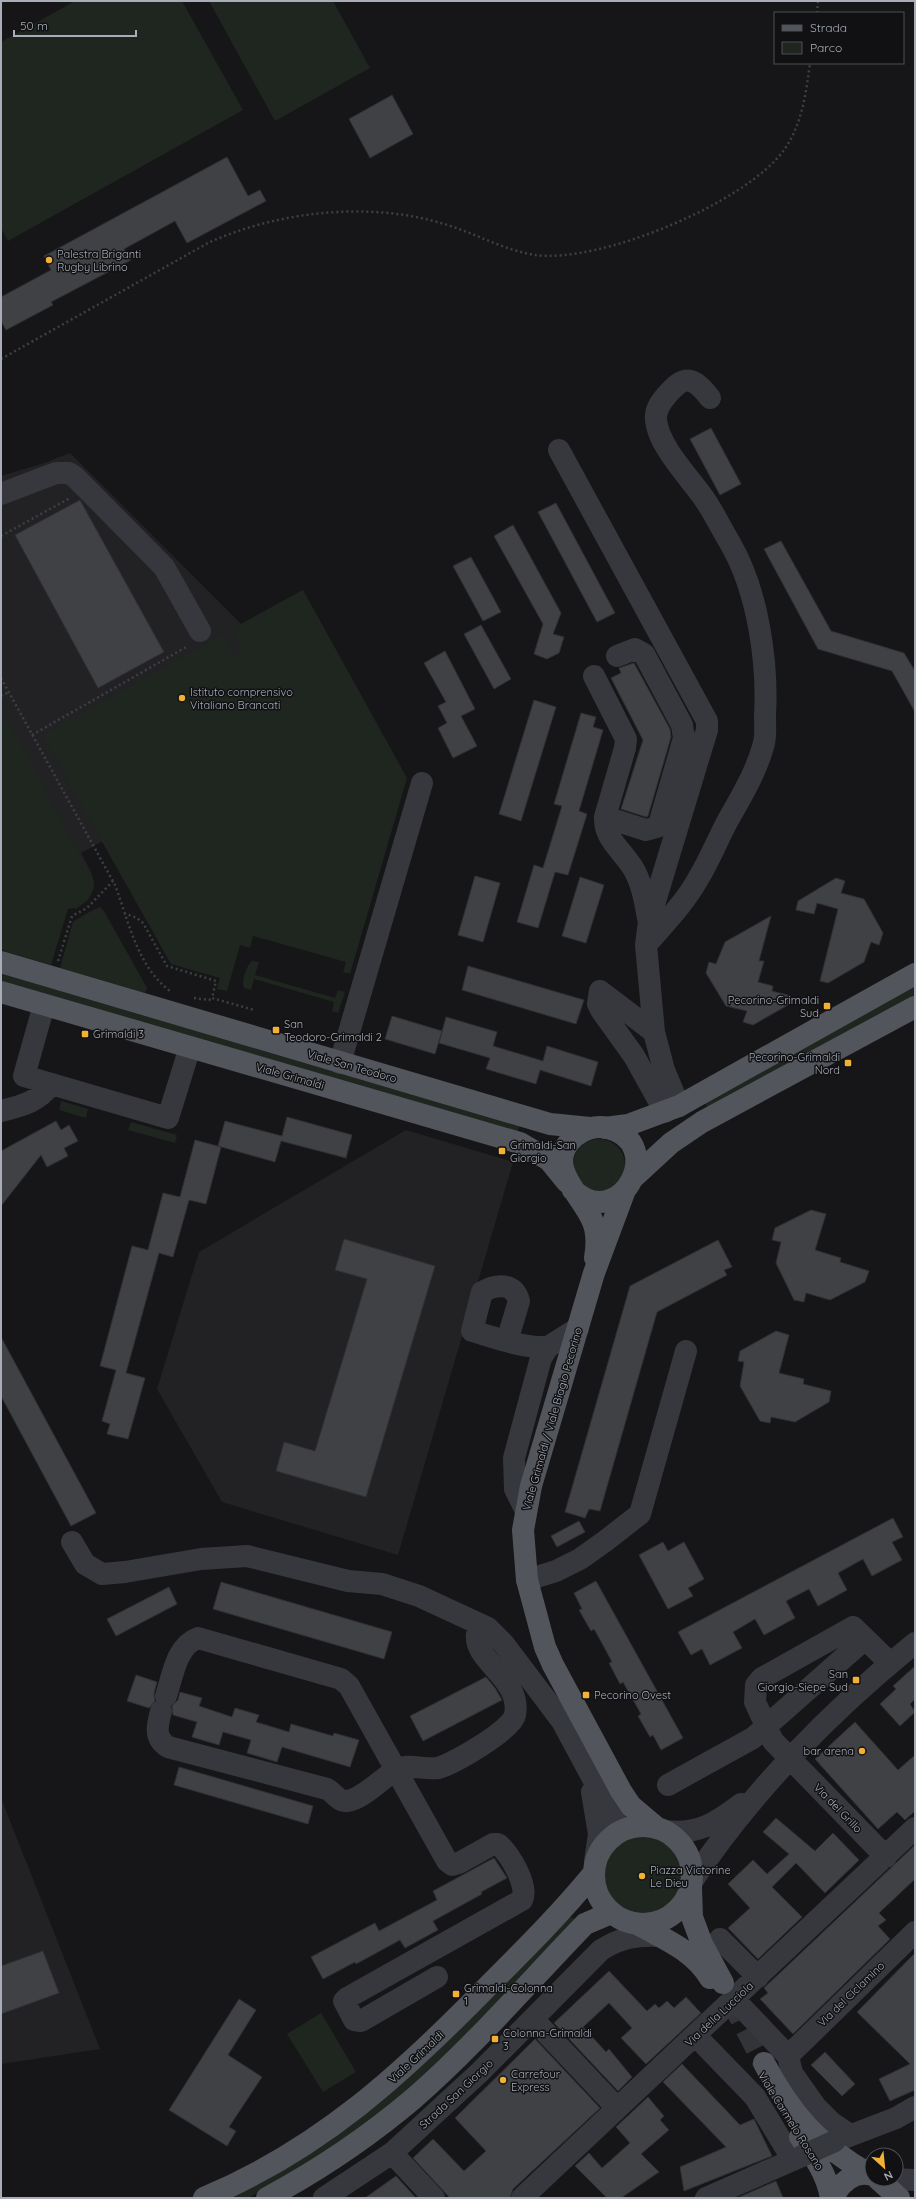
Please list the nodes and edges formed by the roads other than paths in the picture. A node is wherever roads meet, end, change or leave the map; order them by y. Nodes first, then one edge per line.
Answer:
1 (710, 398) dead end
2 (559, 450) dead end
3 (1, 494) edge
4 (200, 631) road end
5 (617, 656) dead end
6 (594, 676) dead end
7 (422, 784) dead end
8 (605, 817) junction
9 (649, 921) junction
10 (646, 945) junction
11 (1, 962) edge
12 (915, 974) edge
13 (1, 992) edge
14 (44, 1005) junction
15 (915, 1007) edge
16 (654, 1032) junction
17 (190, 1047) junction
18 (340, 1063) junction
19 (51, 1084) junction
20 (672, 1109) junction
21 (1, 1111) edge
22 (598, 1128) junction
23 (629, 1184) junction
24 (570, 1186) junction
25 (594, 1273) junction
26 (578, 1328) junction
27 (506, 1341) dead end
28 (548, 1347) junction
29 (686, 1351) dead end
30 (526, 1511) junction
31 (72, 1542) dead end
32 (527, 1580) junction
33 (488, 1628) junction
34 (865, 1639) junction
35 (915, 1643) edge
36 (890, 1664) junction
37 (766, 1727) junction
38 (791, 1759) junction
39 (597, 1766) junction
40 (396, 1770) junction
41 (768, 1784) junction
42 (668, 1785) dead end
43 (628, 1821) junction
44 (915, 1828) edge
45 (661, 1830) junction
46 (886, 1857) junction
47 (594, 1867) junction
48 (691, 1885) junction
49 (611, 1913) junction
50 (635, 1924) junction
51 (915, 1932) edge
52 (658, 1936) junction
53 (720, 1938) dead end
54 (601, 1950) junction
55 (437, 1977) dead end
56 (758, 1977) junction
57 (724, 1990) junction
58 (533, 2019) junction
59 (696, 2036) junction
60 (788, 2056) junction
61 (915, 2107) edge
62 (617, 2108) junction
63 (842, 2138) junction
64 (392, 2153) junction
65 (798, 2158) junction
66 (864, 2171) edge
67 (864, 2175) edge
68 (904, 2180) edge
69 (915, 2180) edge
70 (886, 2187) edge
71 (328, 2197) edge
72 (204, 2198) edge
73 (268, 2198) edge
74 (434, 2198) edge
75 (522, 2198) edge
76 (706, 2198) edge
77 (832, 2198) edge
78 (900, 2198) edge

1 - 10 street
2 - 9 street
3 - 4 street
5 - 8 street
6 - 8 street
7 - 18 street
8 - 9 street
9 - 10 street
10 - 16 street
11 - 18 main road, Viale San Teodoro
12 - 20 main road, Viale San Teodoro
13 - 14 main road, Viale Grimaldi
14 - 17 main road, Viale Grimaldi
14 - 19 street
15 - 23 main road
16 - 20 street
16 - 20 street
17 - 19 street
17 - 24 main road, Viale Grimaldi
18 - 22 main road, Viale San Teodoro
19 - 21 street
20 - 22 main road, Viale San Teodoro
22 - 23 main road
22 - 24 main road
23 - 24 main road
23 - 25 main road
24 - 25 main road, Viale Grimaldi
25 - 26 main road, Viale Grimaldi / Viale Biagio Pecorino
26 - 28 street
26 - 30 main road, Viale Grimaldi / Viale Biagio Pecorino
27 - 28 street
28 - 30 street
29 - 32 street
30 - 32 main road, Viale Grimaldi / Viale Biagio Pecorino
31 - 33 street
32 - 39 main road, Viale Grimaldi / Viale Biagio Pecorino
33 - 39 street
33 - 40 street
34 - 36 street
34 - 37 street
34 - 37 street, Via del Grillo
35 - 36 street
36 - 38 street
37 - 38 street, Via del Grillo
37 - 42 street
38 - 41 street
38 - 46 street, Via del Grillo
39 - 43 main road, Viale Grimaldi / Viale Biagio Pecorino
39 - 47 street
40 - 40 street
40 - 55 street
41 - 45 street
41 - 48 street
43 - 45 main road
43 - 47 main road
44 - 46 street, Via della Lucciola
45 - 48 main road
46 - 56 street, Via della Lucciola
47 - 49 main road
47 - 72 main road, Viale Grimaldi
48 - 50 main road
48 - 57 main road
49 - 50 main road
49 - 73 main road
50 - 52 main road
50 - 54 street
51 - 60 street, Via del Ciclamino
52 - 54 street, Strada San Giorgio
52 - 57 main road
53 - 56 street
54 - 58 street, Strada San Giorgio
56 - 57 street, Via della Lucciola
57 - 59 street, Via della Lucciola
57 - 60 street
58 - 62 street
58 - 64 street, Strada San Giorgio
59 - 62 street, Via della Lucciola
59 - 65 street
60 - 63 street
61 - 63 street
62 - 75 street, Via della Lucciola
63 - 65 street, bridge
64 - 71 street, Strada San Giorgio
64 - 74 street
65 - 76 street
66 - 77 main road, Viale Carmelo Rosano
67 - 77 main road
68 - 69 street
70 - 78 main road, Viale Carmelo Rosano

